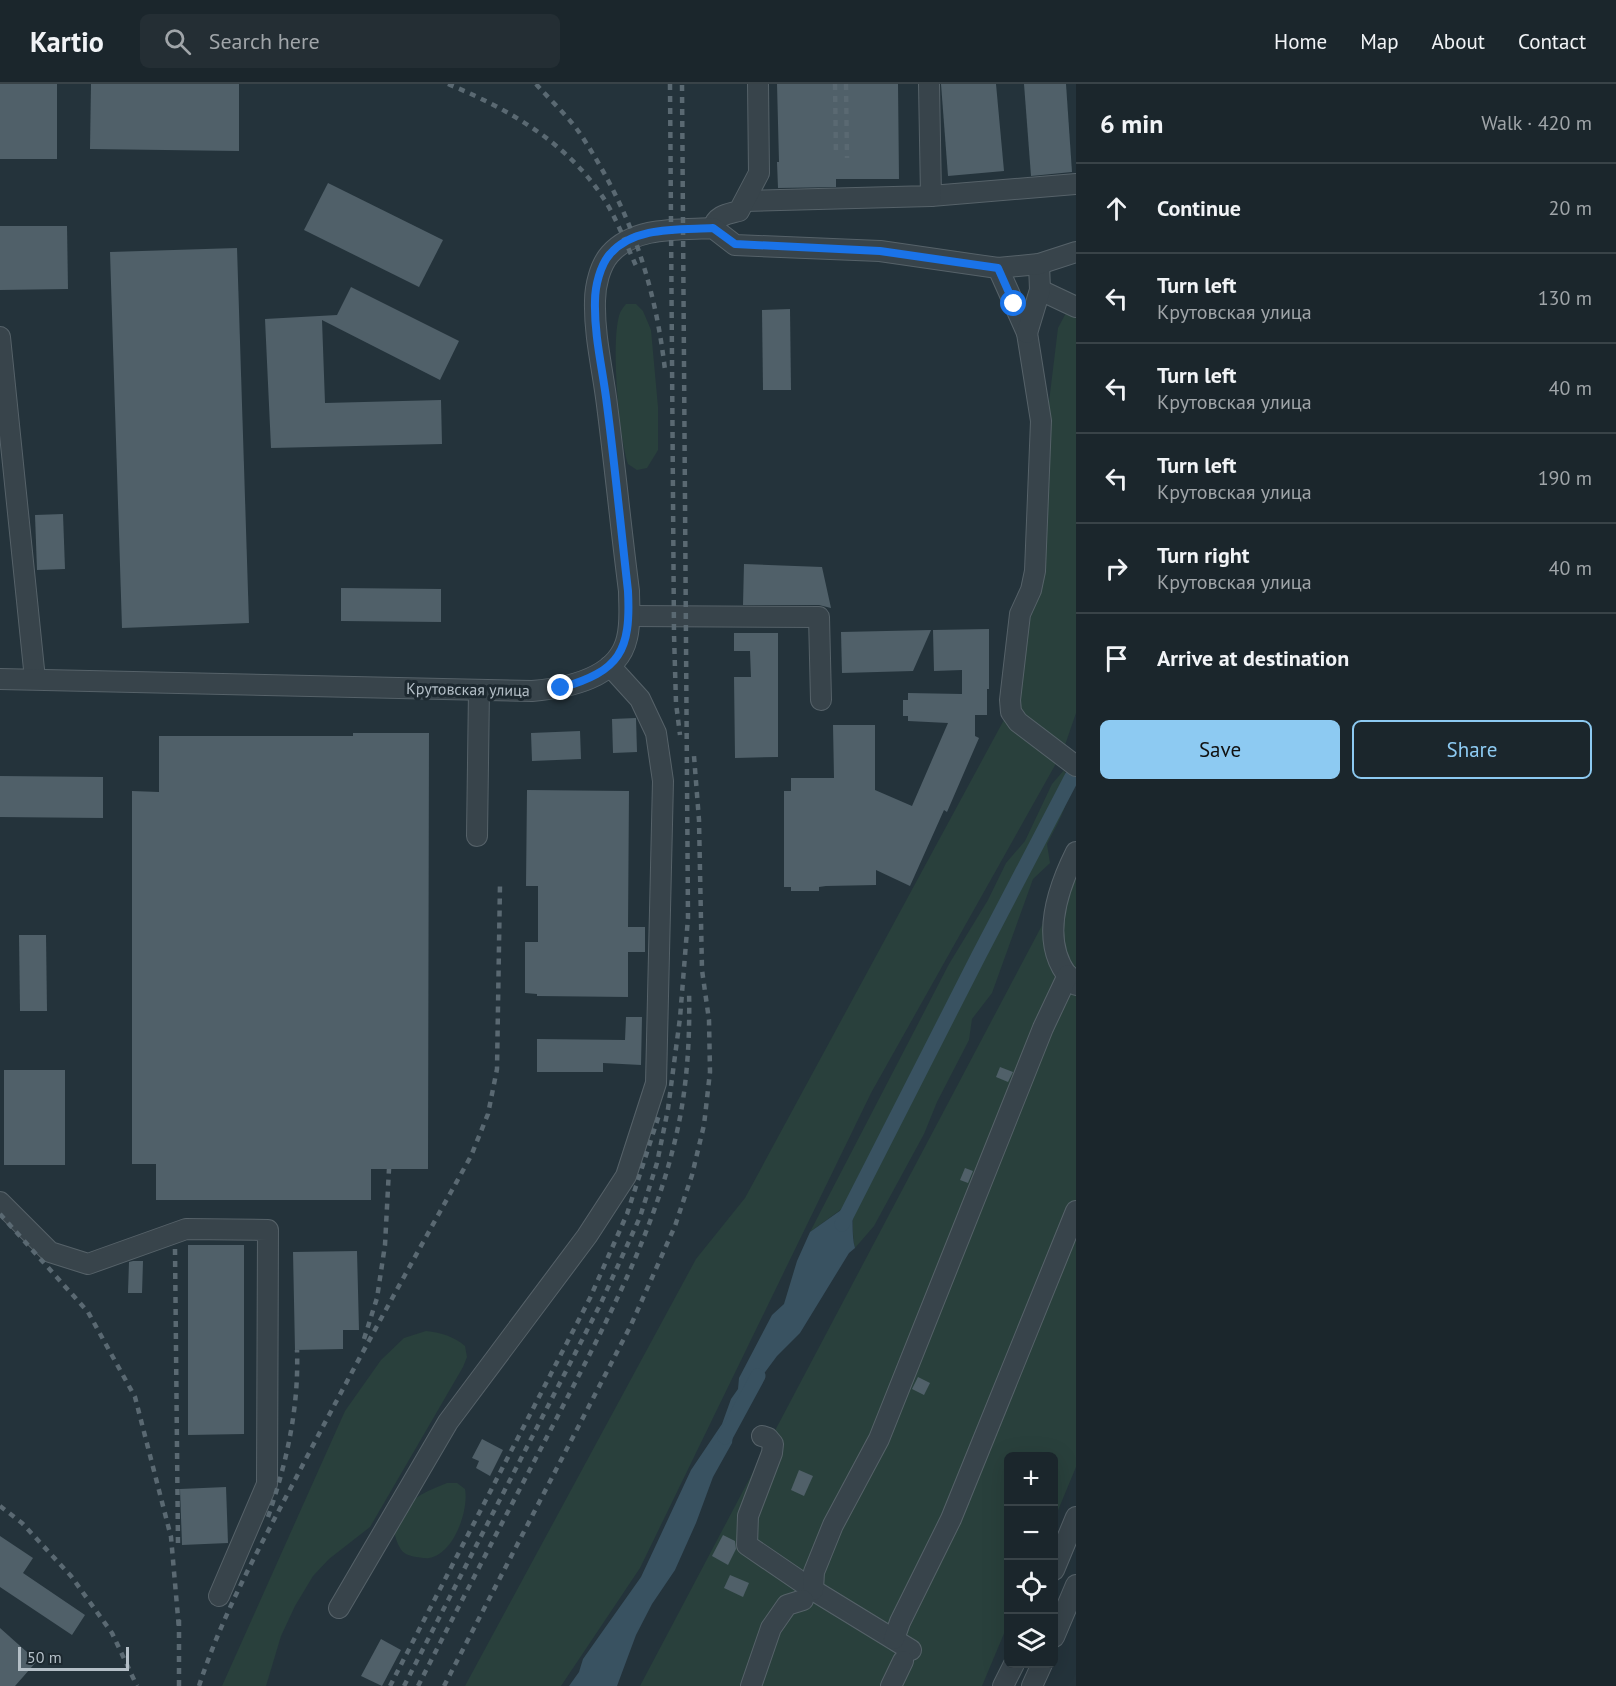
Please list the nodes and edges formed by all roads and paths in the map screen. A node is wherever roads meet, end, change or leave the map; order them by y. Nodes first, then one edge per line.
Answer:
1 (758, 84) edge
2 (929, 84) edge
3 (1076, 184) edge
4 (931, 196) junction
5 (744, 201) junction
6 (713, 228) junction
7 (1076, 252) edge
8 (1039, 264) junction
9 (998, 268) junction
10 (1040, 290) junction
11 (1076, 307) edge
12 (1027, 333) junction
13 (0, 336) edge
14 (630, 616) junction
15 (610, 666) junction
16 (0, 679) edge
17 (35, 679) junction
18 (479, 690) junction
19 (821, 700) dead end
20 (1076, 766) edge
21 (477, 836) dead end
22 (1076, 852) edge
23 (1072, 980) edge
24 (0, 1202) edge
25 (1076, 1211) edge
26 (762, 1436) dead end
27 (1076, 1516) edge
28 (1057, 1560) edge
29 (1076, 1585) edge
30 (808, 1595) junction
31 (219, 1596) dead end
32 (339, 1608) dead end
33 (1058, 1626) edge
34 (903, 1650) junction
35 (1012, 1668) edge
36 (1040, 1668) edge
37 (751, 1686) edge
38 (891, 1686) edge
39 (1003, 1686) edge
40 (1032, 1686) edge

1 - 5 street
2 - 4 street
3 - 4 street
4 - 5 street
5 - 6 street
6 - 9 street
6 - 14 street, Крутовская улица
7 - 8 street
8 - 9 street
8 - 10 street
9 - 12 street
10 - 11 street
10 - 12 street
12 - 20 street
13 - 17 street
14 - 15 street, Крутовская улица
14 - 19 street
15 - 18 street, Крутовская улица
15 - 32 street
16 - 17 street, Крутовская улица
17 - 18 street, Крутовская улица
18 - 21 street
22 - 23 street
23 - 30 street
24 - 31 street
25 - 34 street
26 - 30 street
27 - 28 street
29 - 33 street
30 - 34 street
30 - 37 street
34 - 38 street
35 - 39 street
36 - 40 street

